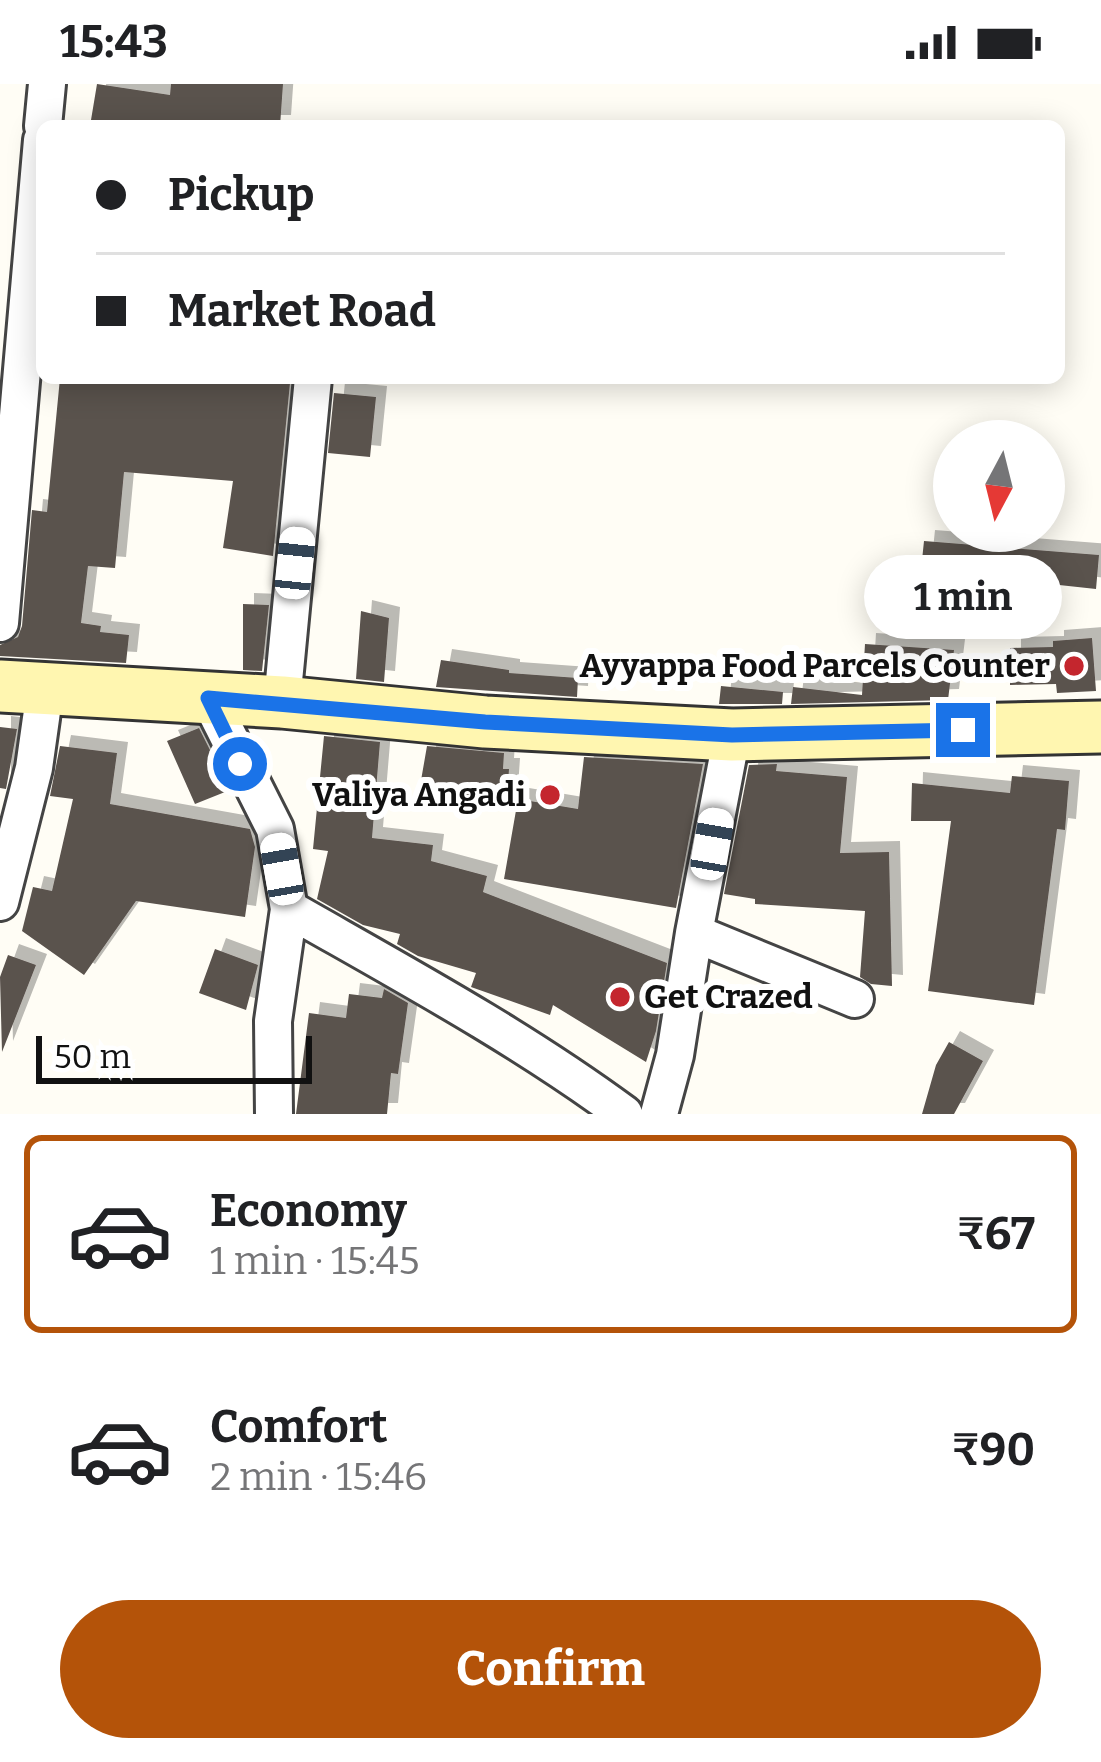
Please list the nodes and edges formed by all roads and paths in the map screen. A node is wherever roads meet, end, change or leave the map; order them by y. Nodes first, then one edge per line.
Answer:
1 (47, 84) edge
2 (44, 120) edge
3 (36, 192) edge
4 (23, 306) edge
5 (312, 384) edge
6 (0, 623) edge
7 (22, 688) edge
8 (208, 698) junction
9 (282, 702) junction
10 (1101, 727) edge
11 (732, 735) junction
12 (0, 902) edge
13 (289, 909) junction
14 (694, 933) junction
15 (855, 999) dead end
16 (274, 1114) edge
17 (624, 1114) edge
18 (659, 1114) edge

1 - 2 street
3 - 4 street
4 - 6 street
5 - 9 street
7 - 8 main road
7 - 12 street
8 - 9 main road
8 - 13 street
9 - 11 main road
10 - 11 main road
11 - 14 street
13 - 16 street
13 - 17 street
14 - 15 street
14 - 18 street

